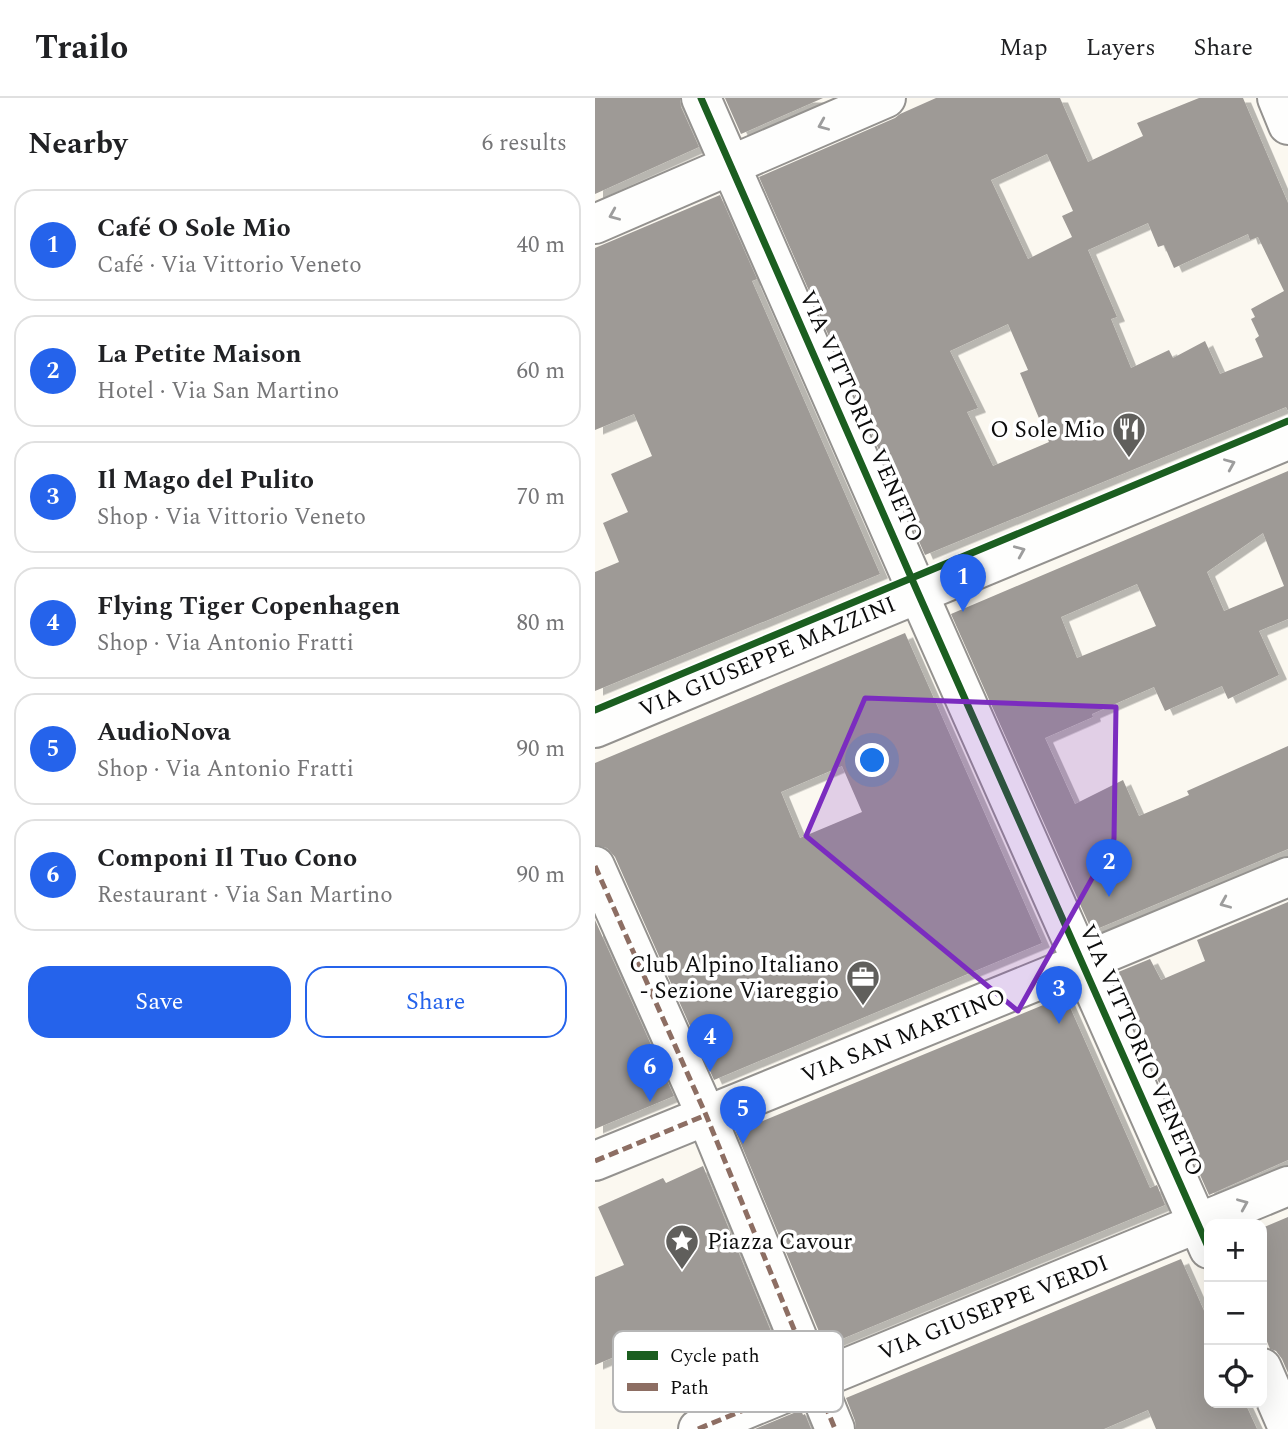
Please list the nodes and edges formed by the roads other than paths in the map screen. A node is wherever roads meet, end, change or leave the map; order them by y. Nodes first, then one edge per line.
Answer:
1 (701, 98) edge
2 (886, 98) edge
3 (1277, 98) edge
4 (1288, 125) edge
5 (731, 164) junction
6 (595, 224) edge
7 (1288, 440) edge
8 (918, 593) junction
9 (595, 728) edge
10 (595, 866) edge
11 (1288, 877) edge
12 (1083, 962) junction
13 (706, 1115) junction
14 (595, 1161) edge
15 (1288, 1186) edge
16 (1233, 1219) edge
17 (1204, 1236) edge
18 (794, 1331) edge
19 (843, 1370) edge
20 (1267, 1380) edge
21 (739, 1412) edge
22 (828, 1412) edge
23 (1288, 1428) edge
24 (698, 1429) edge
25 (835, 1429) edge

1 - 5 street, VIA VITTORIO VENETO
2 -> 5 street
3 - 4 street
5 -> 6 street
5 - 8 street, VIA VITTORIO VENETO
8 -> 7 street, VIA GIUSEPPE MAZZINI
8 - 9 street, VIA GIUSEPPE MAZZINI
8 - 12 street, VIA VITTORIO VENETO
10 - 13 street
11 -> 12 street, VIA SAN MARTINO
12 - 13 street, VIA SAN MARTINO
12 - 17 street, VIA VITTORIO VENETO
13 - 14 street, VIA SAN MARTINO
13 - 18 street
16 -> 15 street, VIA GIUSEPPE VERDI
17 - 19 street, VIA GIUSEPPE VERDI
20 - 23 street
21 - 24 street, VIA GIUSEPPE VERDI
22 - 25 street

